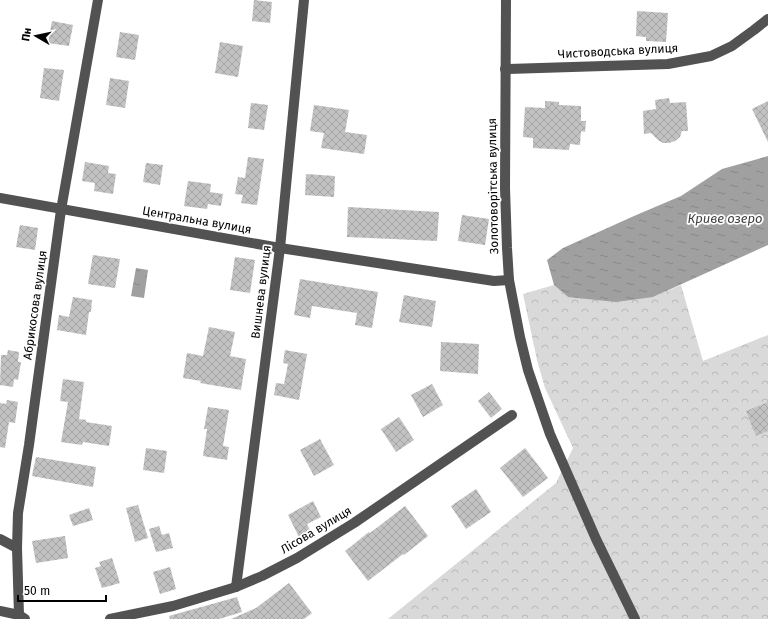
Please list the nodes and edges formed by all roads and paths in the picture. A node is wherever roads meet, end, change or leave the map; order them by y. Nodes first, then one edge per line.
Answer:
1 (98, 0) edge
2 (304, 0) edge
3 (506, 0) edge
4 (768, 19) edge
5 (505, 69) junction
6 (0, 198) edge
7 (61, 210) junction
8 (280, 248) junction
9 (509, 280) junction
10 (512, 415) dead end
11 (0, 540) edge
12 (17, 548) junction
13 (236, 587) junction
14 (0, 611) edge
15 (22, 617) edge
16 (110, 619) edge
17 (635, 619) edge

1 - 7 street, Абрикосова вулиця
2 - 8 street, Вишнева вулиця
3 - 5 street, Золотоворітська вулиця
4 - 5 street, Чистоводська вулиця
5 - 9 street, Золотоворітська вулиця
6 - 7 street, Центральна вулиця
7 - 8 street, Центральна вулиця
7 - 12 street, Абрикосова вулиця
8 - 9 street, Центральна вулиця
8 - 13 street, Вишнева вулиця
9 - 17 street, Золотоворітська вулиця
10 - 13 street, Лісова вулиця
11 - 12 street
12 - 15 street, Абрикосова вулиця
13 - 16 street, Лісова вулиця
14 - 15 street

